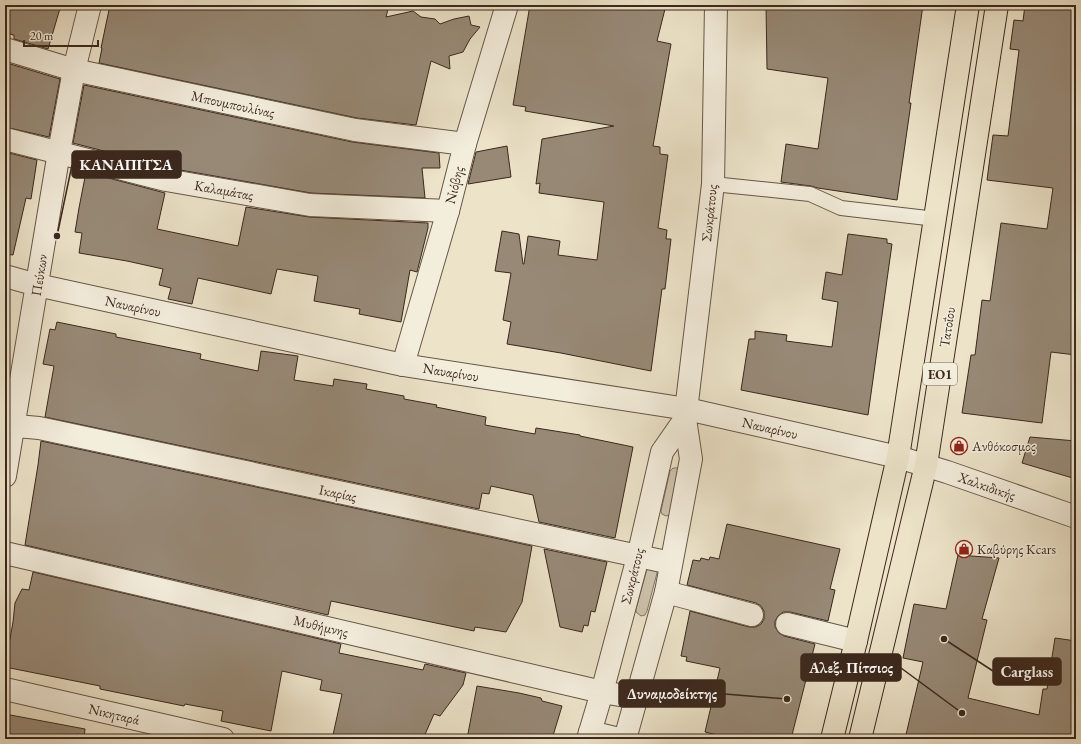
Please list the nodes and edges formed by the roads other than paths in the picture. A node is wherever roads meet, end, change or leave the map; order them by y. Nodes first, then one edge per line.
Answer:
1 (90, 5) edge
2 (507, 5) edge
3 (716, 5) edge
4 (968, 5) edge
5 (997, 5) edge
6 (5, 49) edge
7 (74, 70) junction
8 (5, 139) edge
9 (465, 144) junction
10 (59, 152) junction
11 (713, 184) junction
12 (448, 211) junction
13 (936, 219) junction
14 (5, 276) edge
15 (37, 285) junction
16 (403, 364) junction
17 (686, 414) junction
18 (9, 425) edge
19 (898, 457) junction
20 (926, 465) junction
21 (5, 476) edge
22 (1076, 517) edge
23 (5, 553) edge
24 (638, 557) junction
25 (671, 563) junction
26 (666, 592) junction
27 (752, 615) dead end
28 (787, 624) dead end
29 (856, 641) junction
30 (5, 688) edge
31 (602, 692) junction
32 (637, 698) junction
33 (589, 736) edge
34 (223, 739) edge
35 (619, 739) edge
36 (625, 739) edge
37 (832, 739) edge
38 (860, 739) edge

1 - 7 street, Πεύκων
2 - 9 street, Νιόβης
3 - 11 street, Σωκράτους
4 - 13 main road, Τατοΐου / ΕΟ1
5 - 20 main road, Τατοΐου / ΕΟ1
6 - 7 street, Μπουμπουλίνας
7 - 9 street, Μπουμπουλίνας
7 - 10 street, Πεύκων
8 - 10 street, Καλαμάτας
9 - 12 street, Νιόβης
10 - 12 street, Καλαμάτας
10 - 15 street, Πεύκων
11 - 13 lane
11 - 17 street, Σωκράτους
12 - 16 street, Νιόβης
13 - 19 main road, Τατοΐου / ΕΟ1
14 - 15 street, Ναυαρίνου
15 - 16 street, Ναυαρίνου
15 - 18 street, Πεύκων
16 - 17 street, Ναυαρίνου
17 - 19 street, Ναυαρίνου
17 - 24 street, Σωκράτους
17 - 25 street, Σωκράτους
18 - 21 street, Πεύκων
18 - 24 street, Ικαρίας
19 - 20 street, Χαλκιδικής
19 - 29 main road, Τατοΐου / ΕΟ1
20 - 22 street, Χαλκιδικής
20 - 38 main road, Τατοΐου / ΕΟ1
23 - 31 street, Μυθήμνης
24 - 25 street, Ικαρίας
24 - 31 street, Σωκράτους
25 - 26 street, Σωκράτους
26 - 27 street
26 - 32 street, Σωκράτους
28 - 29 street
29 - 37 main road, Τατοΐου / ΕΟ1
30 - 34 street, Νικηταρά
31 - 32 street, Μυθήμνης
31 - 33 street, Σωκράτους
32 - 36 street, Σωκράτους
33 - 35 street

